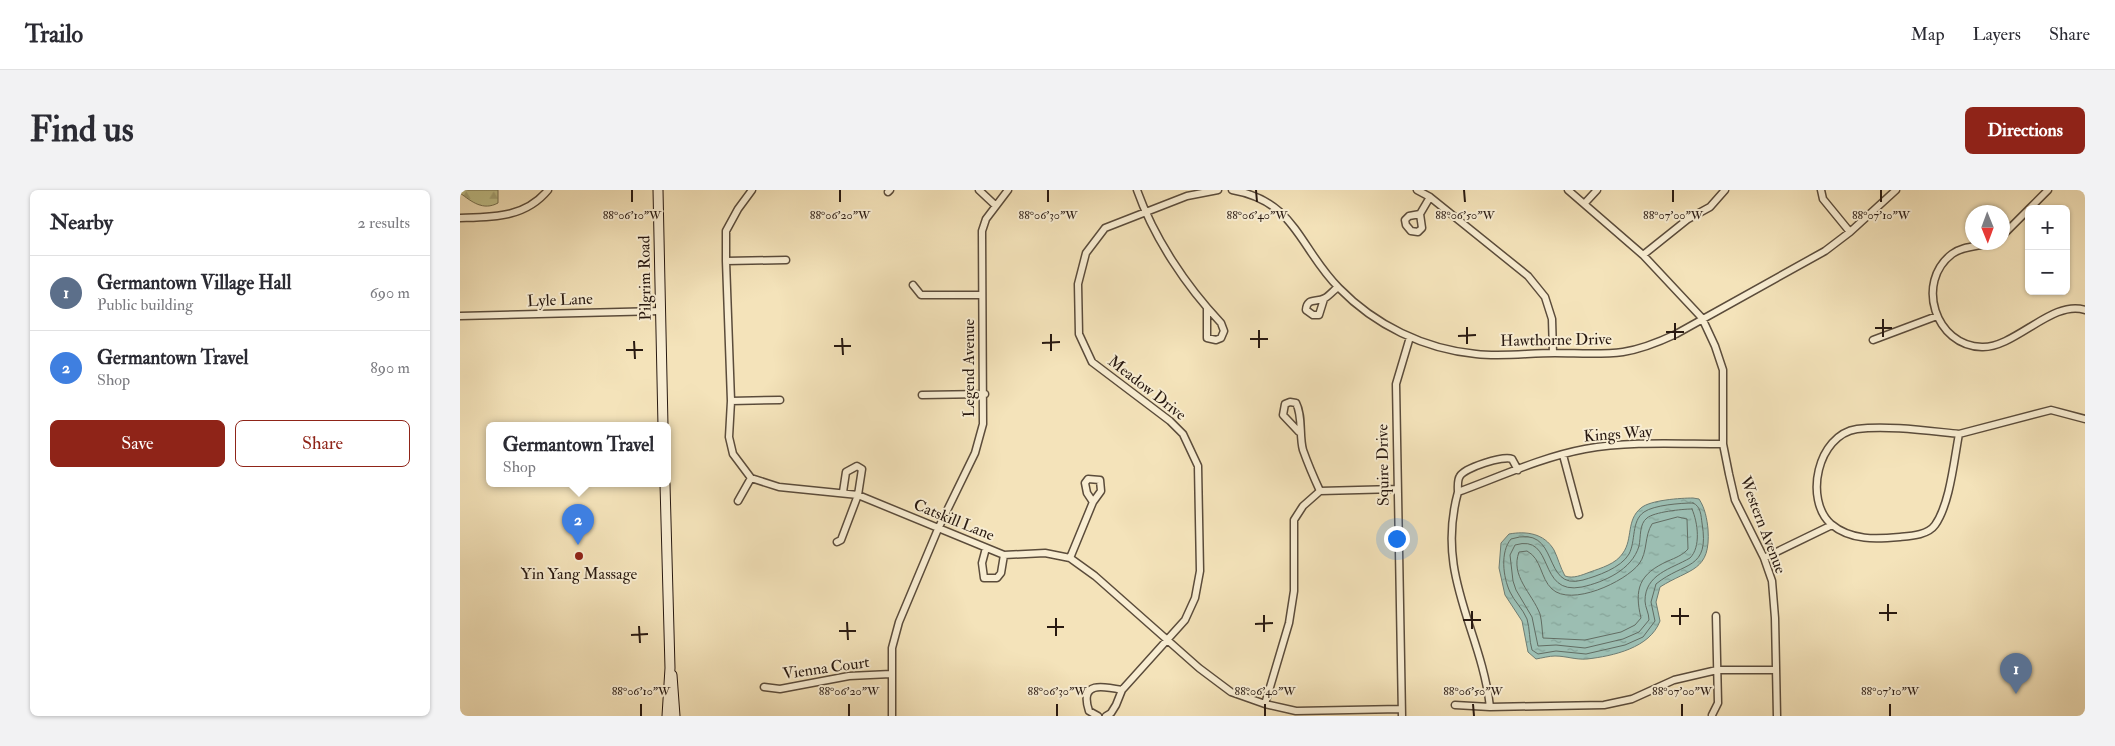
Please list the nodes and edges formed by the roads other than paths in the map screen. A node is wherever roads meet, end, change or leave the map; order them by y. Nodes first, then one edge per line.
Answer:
1 (548, 190) edge
2 (658, 190) edge
3 (752, 190) edge
4 (979, 190) edge
5 (1008, 190) edge
6 (1137, 190) edge
7 (1218, 190) edge
8 (1232, 190) edge
9 (1417, 190) edge
10 (1568, 190) edge
11 (1597, 190) edge
12 (1725, 190) edge
13 (1821, 190) edge
14 (1896, 190) edge
15 (2048, 190) edge
16 (1430, 197) junction
17 (1585, 203) junction
18 (995, 205) junction
19 (2033, 205) edge
20 (1145, 212) junction
21 (2025, 213) edge
22 (1420, 214) dead end
23 (460, 218) edge
24 (2010, 228) edge
25 (1850, 232) junction
26 (1965, 248) edge
27 (1643, 254) junction
28 (786, 260) dead end
29 (726, 261) junction
30 (913, 285) dead end
31 (1338, 287) junction
32 (982, 295) junction
33 (1324, 299) dead end
34 (1207, 308) junction
35 (2085, 310) edge
36 (661, 311) junction
37 (460, 316) edge
38 (1937, 316) junction
39 (1702, 318) junction
40 (1410, 337) junction
41 (1873, 340) dead end
42 (1553, 353) junction
43 (985, 394) junction
44 (922, 395) dead end
45 (780, 400) dead end
46 (731, 401) junction
47 (2085, 419) edge
48 (663, 422) edge
49 (1299, 432) dead end
50 (1959, 434) junction
51 (1723, 444) junction
52 (1563, 455) junction
53 (1518, 470) junction
54 (751, 478) junction
55 (665, 487) edge
56 (1397, 489) junction
57 (843, 492) junction
58 (1320, 492) junction
59 (1458, 492) junction
60 (858, 494) junction
61 (738, 500) dead end
62 (1093, 502) dead end
63 (1579, 515) dead end
64 (1832, 525) junction
65 (938, 529) junction
66 (837, 542) dead end
67 (986, 548) junction
68 (1004, 555) junction
69 (1070, 558) junction
70 (1764, 558) junction
71 (1716, 616) dead end
72 (1167, 640) junction
73 (670, 668) junction
74 (1716, 670) junction
75 (1776, 670) junction
76 (891, 674) junction
77 (764, 687) dead end
78 (1122, 690) junction
79 (1265, 704) junction
80 (1455, 705) dead end
81 (1490, 707) junction
82 (1401, 713) edge
83 (1712, 715) edge
84 (667, 716) edge
85 (675, 716) edge
86 (892, 716) edge
87 (1098, 716) edge
88 (1106, 716) edge
89 (1777, 716) edge

1 - 23 street
2 - 36 street, Pilgrim Road
3 - 29 street
4 - 18 street
5 - 18 street, Legend Avenue
6 - 20 street
7 - 20 street
8 - 31 street, Hawthorne Drive
9 - 16 street
10 - 17 street
11 - 17 street
12 - 27 street
13 - 25 street
14 - 25 street, Hawthorne Drive
15 - 19 street
16 - 22 street
16 - 42 street
17 - 27 street
18 - 32 street, Legend Avenue
20 - 34 street
20 - 72 street, Meadow Drive
21 - 24 street
25 - 39 street, Hawthorne Drive
26 - 38 street
27 - 39 street
28 - 29 street
29 - 46 street
30 - 32 street
31 - 33 street
31 - 40 street, Hawthorne Drive
32 - 43 street, Legend Avenue
34 - 34 street
35 - 38 street
36 - 37 street, Lyle Lane
36 - 48 street, Pilgrim Road
38 - 41 street
39 - 42 street, Hawthorne Drive
39 - 51 street, Western Avenue
40 - 42 street, Hawthorne Drive
40 - 56 street, Squire Drive
43 - 44 street
43 - 65 street, Legend Avenue
45 - 46 street
46 - 54 street
47 - 50 street
49 - 58 street
50 - 64 street
50 - 64 street
51 - 52 street, Kings Way
51 - 70 street, Western Avenue
52 - 53 street, Kings Way
52 - 63 street
53 - 59 street, Kings Way
53 - 59 street
54 - 57 street, Catskill Lane
54 - 61 street
55 - 73 street
56 - 58 street
56 - 82 street, Squire Drive
57 - 60 street, Catskill Lane
57 - 60 street
58 - 79 street
59 - 81 street
60 - 65 street, Catskill Lane
60 - 66 street
62 - 69 street
64 - 70 street
65 - 67 street, Catskill Lane
65 - 76 street, Legend Avenue
67 - 68 street, Catskill Lane
67 - 68 street
68 - 69 street, Catskill Lane
69 - 72 street, Catskill Lane
70 - 75 street, Western Avenue
71 - 74 street
72 - 78 street, Meadow Drive
72 - 79 street, Catskill Lane
73 - 84 street
73 - 85 street
74 - 75 street
74 - 81 street
74 - 83 street
75 - 89 street, Western Avenue
76 - 77 street, Vienna Court
76 - 86 street, Legend Avenue
78 - 87 street
78 - 88 street, Meadow Drive
79 - 82 street, Catskill Lane
80 - 81 street

